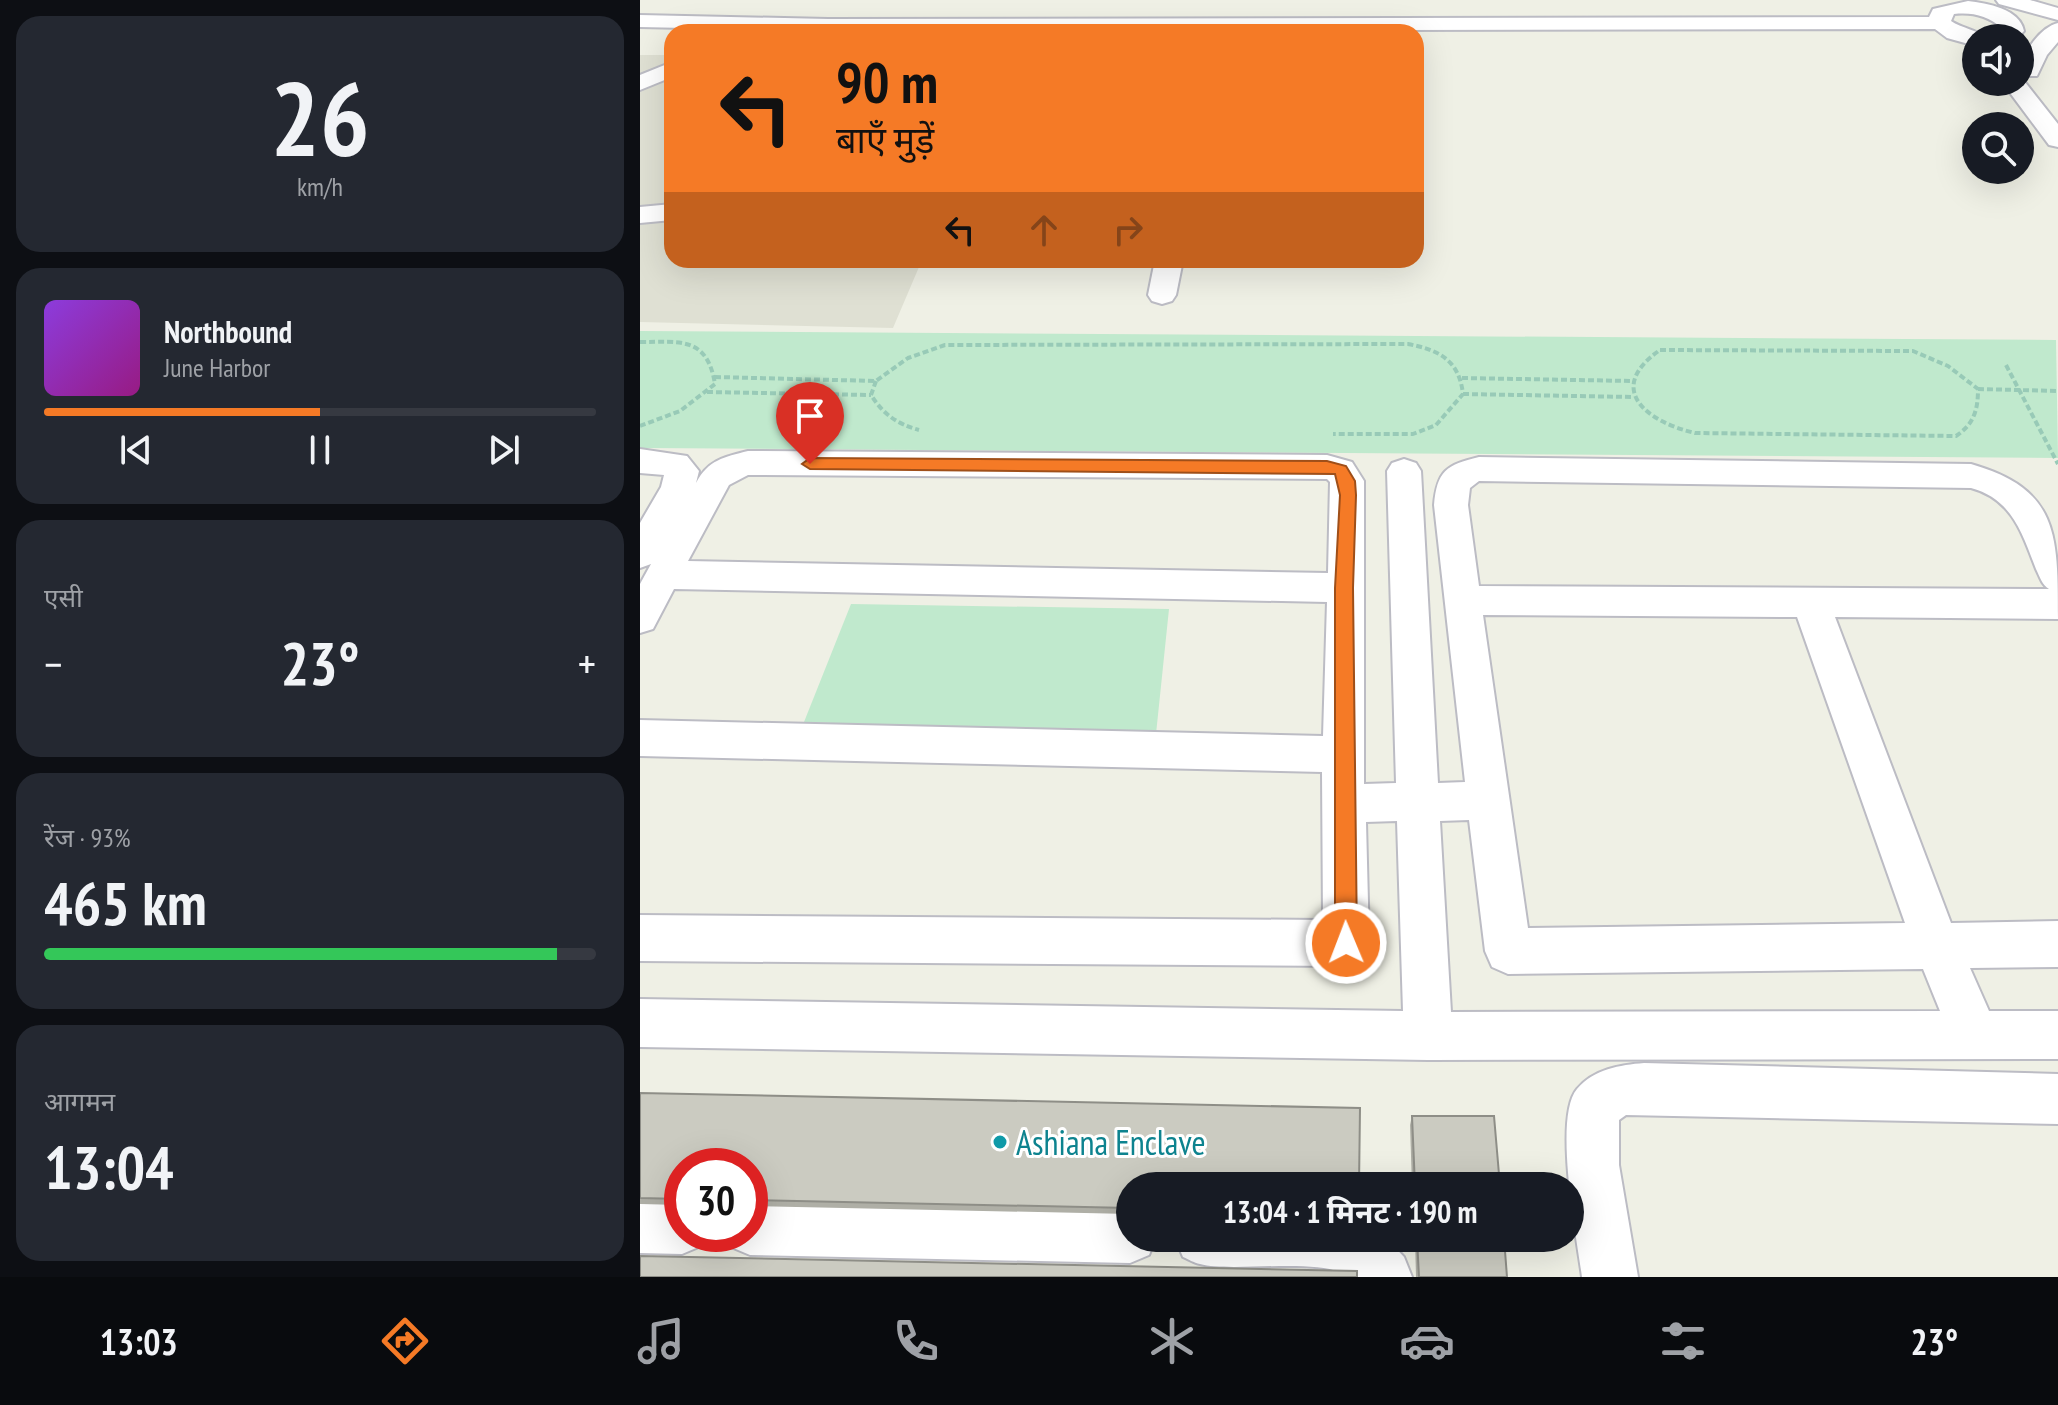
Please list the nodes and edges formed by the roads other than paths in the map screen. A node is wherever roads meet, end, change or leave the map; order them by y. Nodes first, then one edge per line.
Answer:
1 (996, 0) edge
2 (1338, 0) edge
3 (1910, 0) edge
4 (2006, 0) edge
5 (1958, 8) edge
6 (2058, 14) edge
7 (640, 21) edge
8 (678, 24) edge
9 (984, 24) edge
10 (1336, 24) edge
11 (2004, 24) edge
12 (1424, 25) edge
13 (1882, 25) junction
14 (2058, 26) edge
15 (2034, 28) edge
16 (1962, 35) edge
17 (1962, 56) edge
18 (2034, 56) edge
19 (2034, 84) edge
20 (2034, 95) edge
21 (2058, 108) edge
22 (2058, 140) edge
23 (664, 213) edge
24 (640, 215) edge
25 (1167, 268) edge
26 (1162, 295) dead end
27 (640, 461) edge
28 (1404, 471) dead end
29 (651, 564) edge
30 (2058, 578) edge
31 (1344, 588) junction
32 (1462, 600) junction
33 (1811, 604) junction
34 (2058, 604) edge
35 (640, 618) edge
36 (640, 738) edge
37 (1343, 754) junction
38 (1489, 801) junction
39 (1344, 803) junction
40 (1418, 803) junction
41 (640, 938) edge
42 (1936, 944) junction
43 (2058, 944) edge
44 (640, 1023) edge
45 (2058, 1035) edge
46 (1428, 1036) junction
47 (1975, 1036) junction
48 (2058, 1099) edge
49 (640, 1226) edge
50 (664, 1227) edge
51 (768, 1228) edge
52 (1116, 1236) edge
53 (1363, 1252) edge
54 (1384, 1277) edge
55 (1610, 1277) edge

1 - 9 street
2 - 10 street
3 - 13 street
4 - 6 street
5 - 11 street
5 - 13 street
5 - 16 street
7 - 8 street
12 - 13 street
13 - 17 street
14 - 15 street
14 - 18 street
19 - 21 street
20 - 22 street
23 - 24 street
25 - 26 street
27 - 29 street
28 - 40 street
29 - 31 street
29 - 31 street
29 - 35 street
30 - 32 street
31 - 37 street
32 - 33 street
32 - 38 street
33 - 34 street
33 - 42 street
36 - 37 street
37 - 39 street
38 - 40 street
38 - 42 street
39 - 40 street
39 - 41 street
40 - 46 street
42 - 43 street
42 - 47 street
44 - 46 street
45 - 47 street
46 - 47 street
48 - 55 street
49 - 50 street
51 - 52 street
53 - 54 street

